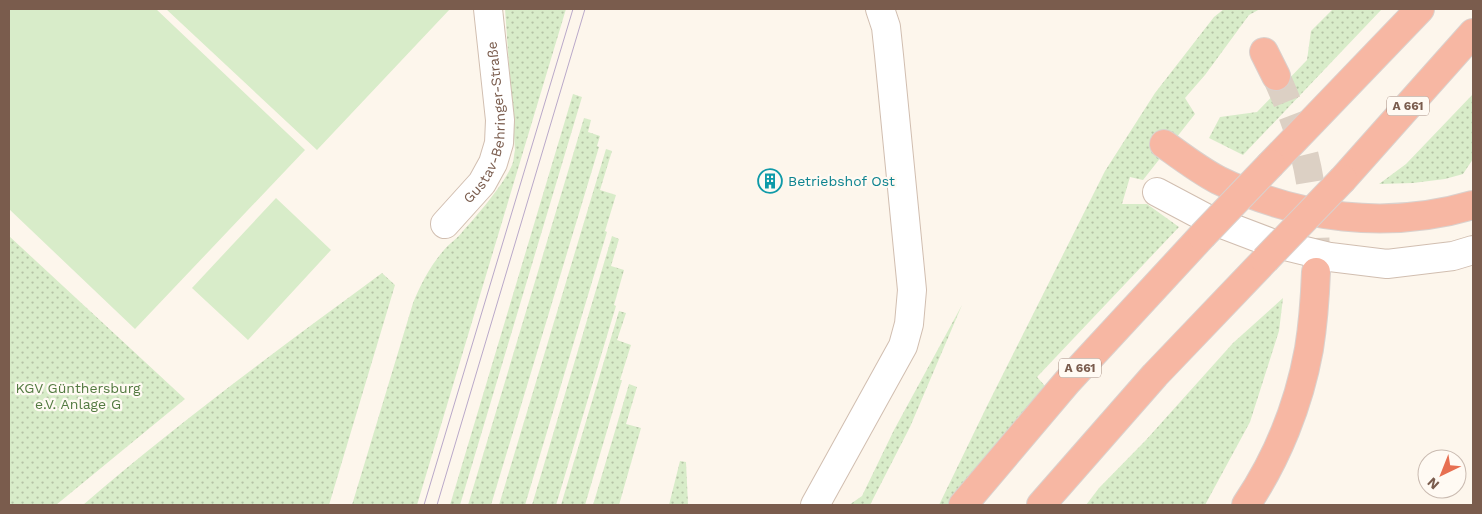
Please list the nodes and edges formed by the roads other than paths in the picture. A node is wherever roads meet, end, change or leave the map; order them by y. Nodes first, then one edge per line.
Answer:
1 (488, 9) edge
2 (880, 9) edge
3 (1420, 9) edge
4 (1473, 33) edge
5 (1264, 52) dead end
6 (1276, 76) tunnel mouth
7 (1164, 144) dead end
8 (1157, 192) dead end
9 (1473, 205) edge
10 (445, 224) dead end
11 (1473, 250) edge
12 (1316, 272) tunnel mouth
13 (815, 505) edge
14 (963, 505) edge
15 (1041, 505) edge
16 (1246, 505) edge

1 - 10 street, Gustav-Behringer-Straße
2 - 13 street
3 - 14 highway, A 661, bridge
4 - 15 highway, A 661, bridge
5 - 6 highway
7 - 9 highway
8 - 11 street
12 - 16 highway

